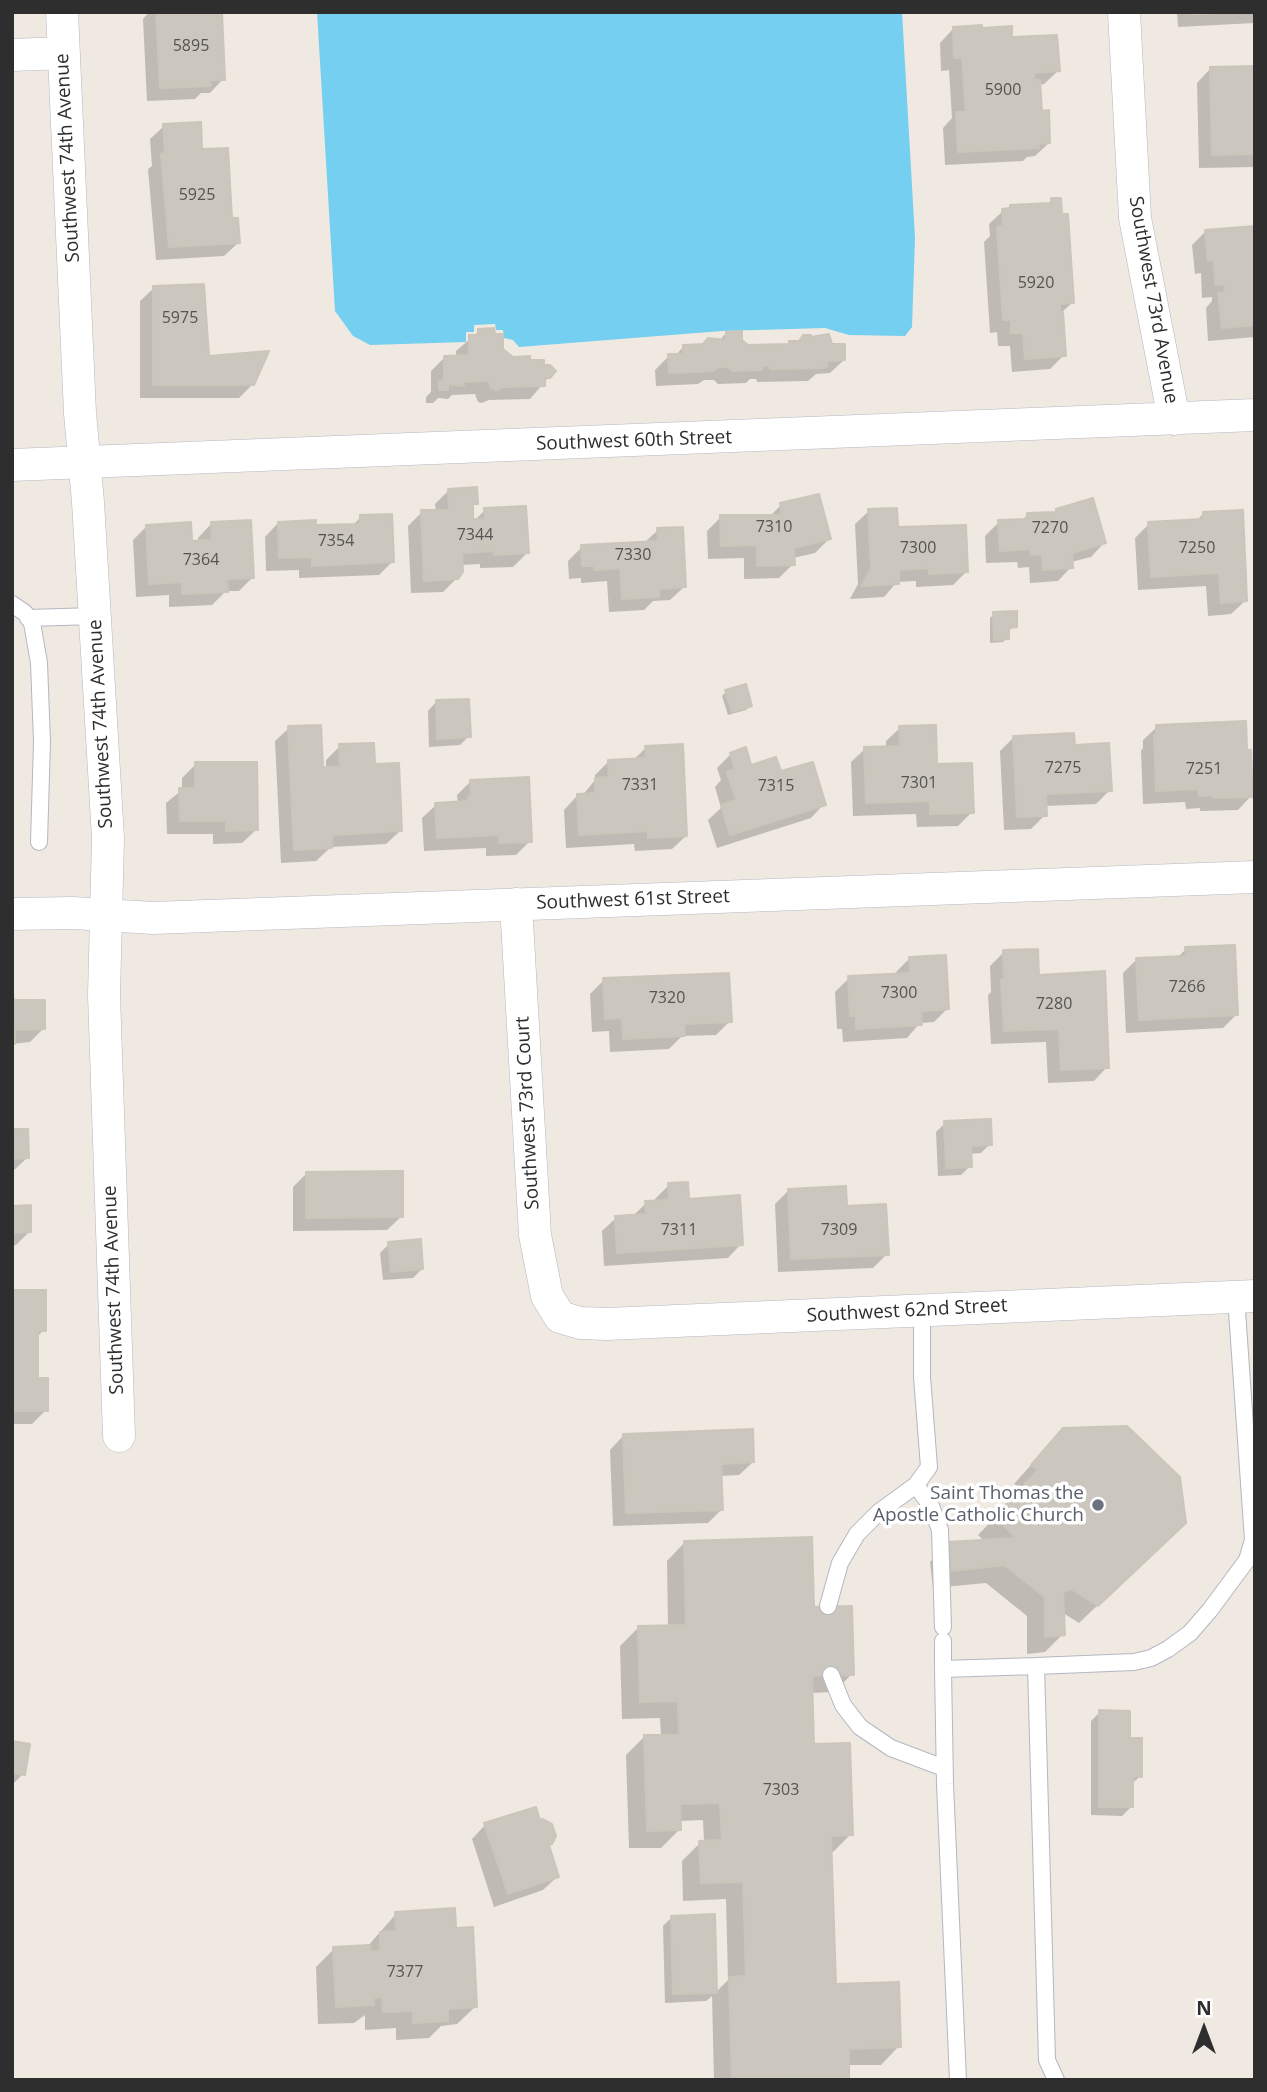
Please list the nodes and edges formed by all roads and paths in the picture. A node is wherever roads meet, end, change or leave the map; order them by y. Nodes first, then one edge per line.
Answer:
1 (62, 12) edge
2 (1124, 12) edge
3 (64, 53) junction
4 (12, 55) edge
5 (1255, 415) edge
6 (1174, 419) junction
7 (84, 463) junction
8 (12, 465) edge
9 (12, 604) edge
10 (95, 616) junction
11 (28, 618) junction
12 (39, 842) dead end
13 (1255, 877) edge
14 (516, 904) junction
15 (12, 914) edge
16 (107, 915) junction
17 (1246, 1296) edge
18 (922, 1310) junction
19 (561, 1317) joint
20 (119, 1436) dead end
21 (915, 1485) junction
22 (828, 1606) dead end
23 (1036, 1666) junction
24 (943, 1669) junction
25 (831, 1675) dead end
26 (944, 1768) junction
27 (958, 2080) edge
28 (1056, 2080) edge

1 - 3 street, Southwest 74th Avenue
2 - 6 street, Southwest 73rd Avenue
3 - 4 street
3 - 7 street, Southwest 74th Avenue
5 - 6 street, Southwest 60th Street
6 - 7 street, Southwest 60th Street
7 - 8 street, Southwest 60th Street
7 - 10 street, Southwest 74th Avenue
9 - 11 lane
10 - 11 lane
10 - 16 street, Southwest 74th Avenue
11 - 12 lane
13 - 14 street, Southwest 61st Street
14 - 16 street, Southwest 61st Street
14 - 19 street, Southwest 73rd Court
15 - 16 street, Southwest 61st Street
16 - 20 street, Southwest 74th Avenue
17 - 18 street, Southwest 62nd Street
17 - 23 lane
18 - 19 street, Southwest 62nd Street
18 - 21 lane
21 - 22 lane
21 - 24 lane
23 - 24 lane
23 - 28 lane
24 - 26 lane
25 - 26 lane
26 - 27 lane

